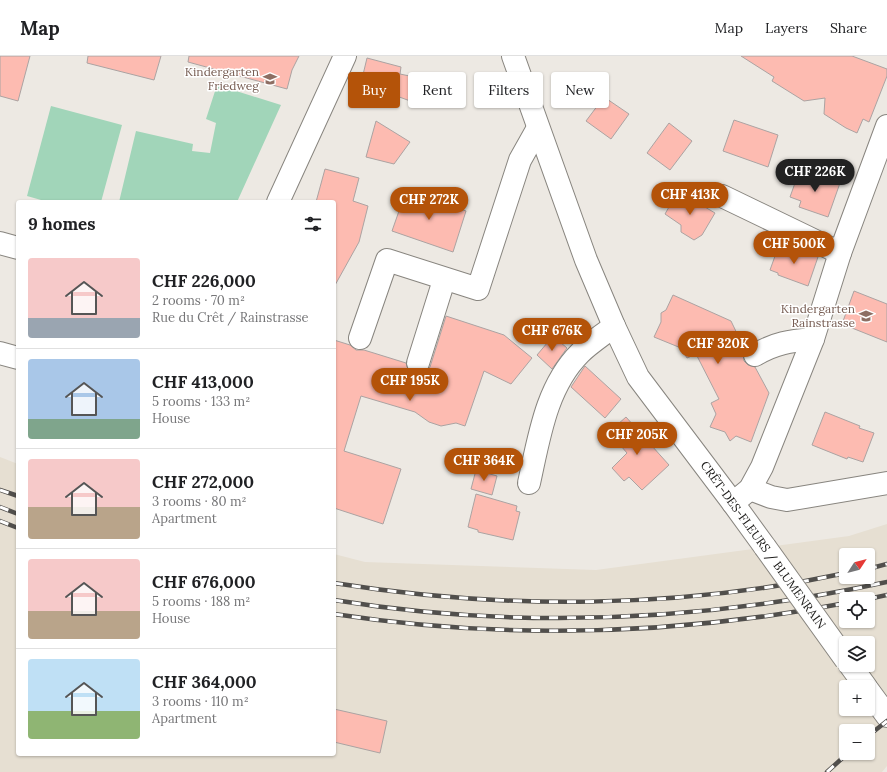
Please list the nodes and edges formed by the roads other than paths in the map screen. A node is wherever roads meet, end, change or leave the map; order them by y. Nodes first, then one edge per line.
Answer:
1 (345, 56) edge
2 (513, 56) edge
3 (887, 126) edge
4 (538, 128) junction
5 (722, 196) dead end
6 (279, 200) edge
7 (0, 243) edge
8 (16, 247) edge
9 (840, 253) junction
10 (444, 280) junction
11 (614, 326) junction
12 (360, 338) dead end
13 (813, 339) junction
14 (0, 353) edge
15 (755, 355) dead end
16 (16, 357) edge
17 (418, 363) dead end
18 (529, 483) dead end
19 (887, 483) edge
20 (750, 489) junction
21 (733, 503) junction
22 (839, 650) edge
23 (875, 700) edge
24 (887, 716) edge

1 - 6 street
2 - 4 street, CRÊT-DES-FLEURS / BLUMENRAIN
3 - 9 street
4 - 10 street
4 - 11 street, CRÊT-DES-FLEURS / BLUMENRAIN
5 - 9 street
7 - 8 street
9 - 13 street
10 - 12 street
10 - 17 street
11 - 18 street
11 - 21 street, CRÊT-DES-FLEURS / BLUMENRAIN
13 - 15 street
13 - 20 street
14 - 16 street
19 - 20 street
20 - 21 street
21 - 22 street, CRÊT-DES-FLEURS / BLUMENRAIN, bridge
23 - 24 street

